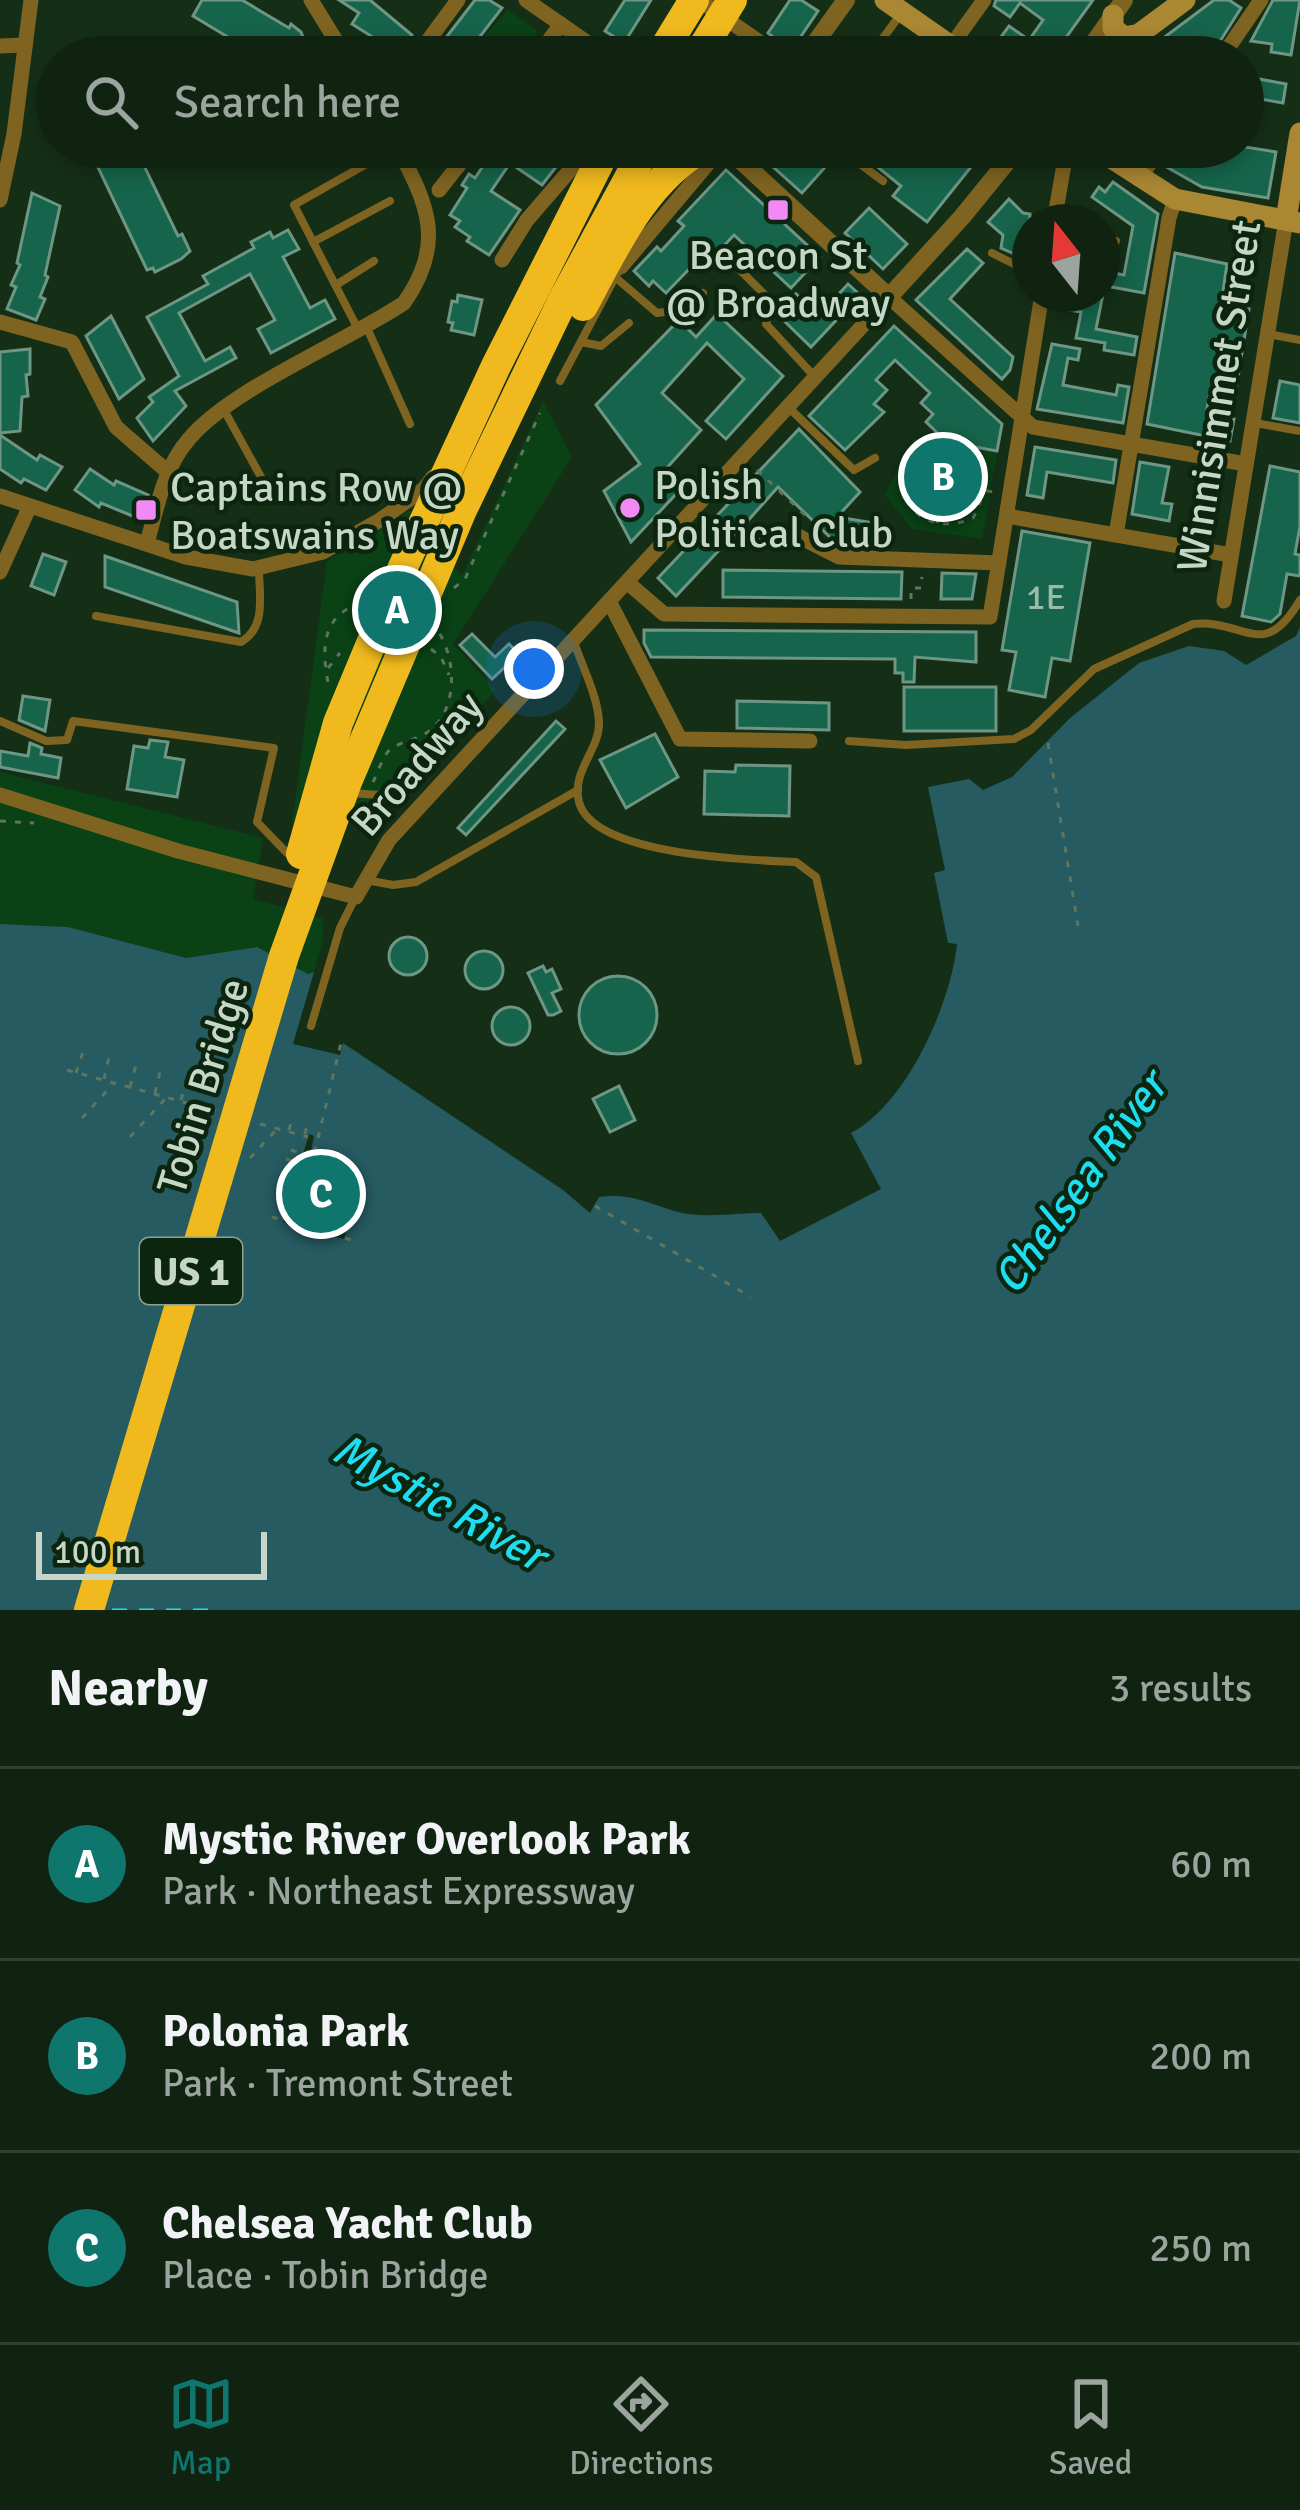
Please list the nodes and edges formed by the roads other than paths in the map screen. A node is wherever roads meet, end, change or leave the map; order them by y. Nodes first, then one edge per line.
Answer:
1 (31, 0) edge
2 (311, 0) edge
3 (458, 0) edge
4 (526, 0) edge
5 (697, 0) edge
6 (733, 0) edge
7 (846, 0) edge
8 (984, 0) edge
9 (1185, 0) edge
10 (1261, 0) edge
11 (894, 6) edge
12 (1119, 8) edge
13 (561, 24) junction
14 (1137, 35) joint
15 (333, 36) edge
16 (431, 36) edge
17 (552, 36) edge
18 (578, 36) edge
19 (673, 36) edge
20 (710, 36) edge
21 (750, 36) edge
22 (820, 36) edge
23 (880, 36) edge
24 (936, 36) edge
25 (967, 36) edge
26 (1099, 36) edge
27 (1123, 36) edge
28 (1130, 36) edge
29 (1236, 36) edge
30 (25, 45) junction
31 (0, 46) edge
32 (1300, 133) edge
33 (359, 168) edge
34 (409, 168) edge
35 (456, 168) edge
36 (572, 168) edge
37 (597, 168) edge
38 (620, 168) edge
39 (634, 168) edge
40 (677, 168) edge
41 (705, 168) edge
42 (747, 168) edge
43 (865, 168) edge
44 (1001, 168) edge
45 (1063, 168) edge
46 (1124, 168) edge
47 (1147, 168) edge
48 (1139, 179) junction
49 (883, 181) dead end
50 (439, 190) dead end
51 (1175, 199) junction
52 (0, 200) edge
53 (390, 201) dead end
54 (1057, 204) edge
55 (1293, 222) edge
56 (314, 242) junction
57 (992, 254) dead end
58 (502, 260) dead end
59 (374, 261) dead end
60 (731, 261) dead end
61 (1012, 263) edge
62 (613, 270) junction
63 (336, 285) junction
64 (703, 293) dead end
65 (889, 297) junction
66 (1039, 312) edge
67 (0, 322) edge
68 (629, 322) dead end
69 (363, 330) junction
70 (1268, 334) junction
71 (1300, 340) edge
72 (581, 342) junction
73 (815, 377) junction
74 (560, 381) dead end
75 (788, 407) junction
76 (223, 409) junction
77 (1022, 421) junction
78 (1253, 422) junction
79 (410, 424) dead end
80 (1300, 431) edge
81 (1131, 443) junction
82 (875, 458) dead end
83 (1246, 464) junction
84 (169, 473) junction
85 (266, 486) dead end
86 (0, 496) edge
87 (29, 508) junction
88 (1007, 516) junction
89 (1116, 535) junction
90 (798, 536) dead end
91 (147, 543) junction
92 (1231, 555) junction
93 (999, 563) junction
94 (260, 568) junction
95 (0, 572) edge
96 (628, 583) junction
97 (1300, 600) edge
98 (1224, 601) joint
99 (610, 602) junction
100 (96, 616) dead end
101 (1218, 626) junction
102 (574, 640) junction
103 (0, 721) edge
104 (810, 741) dead end
105 (849, 741) dead end
106 (578, 790) junction
107 (0, 795) edge
108 (381, 795) dead end
109 (298, 817) dead end
110 (293, 835) dead end
111 (287, 853) junction
112 (279, 878) junction
113 (366, 880) junction
114 (356, 897) junction
115 (290, 940) junction
116 (311, 1026) dead end
117 (858, 1060) dead end

1 - 30 street
2 - 15 street
3 - 16 street
4 - 13 street
5 - 19 highway
5 - 21 street
6 - 20 highway
7 - 22 street
8 - 25 street
9 - 14 main road
10 - 29 street
11 - 23 lane
11 - 24 main road
12 - 26 street
12 - 27 main road
13 - 17 street
13 - 18 street
14 - 28 main road
30 - 31 street
30 - 52 street
32 - 55 main road, Winnisimmet Street
33 - 56 lane
34 - 69 street
35 - 50 street
36 - 58 street
37 - 115 highway
38 - 94 street
39 - 115 highway, US 1
40 - 62 highway
41 - 62 street
42 - 65 street
43 - 49 lane
44 - 65 street, Broadway
45 - 54 street
46 - 48 main road
47 - 48 street
48 - 51 main road
51 - 55 main road
51 - 81 street
53 - 56 lane
55 - 70 street, Winnisimmet Street
56 - 63 lane
57 - 61 lane
59 - 63 lane
60 - 73 lane
62 - 64 lane
62 - 72 lane
62 - 115 highway
63 - 69 lane
65 - 73 street, Broadway
65 - 77 street
66 - 77 street
67 - 84 street
68 - 72 lane
69 - 76 street
69 - 79 lane
70 - 71 lane
70 - 78 street, Winnisimmet Street
72 - 74 lane
73 - 75 street, Broadway
75 - 82 lane
75 - 96 street, Broadway
76 - 84 street
76 - 85 lane
77 - 81 street
77 - 88 street
78 - 80 lane
78 - 83 street, Winnisimmet Street
81 - 83 street
81 - 89 street
83 - 92 street, Winnisimmet Street
84 - 91 street
86 - 87 street
87 - 91 street
87 - 95 street
88 - 89 street
88 - 93 street
89 - 92 street
90 - 93 street
91 - 94 street
92 - 98 street, Winnisimmet Street
93 - 96 street
94 - 100 lane
96 - 99 street, Broadway
97 - 101 lane
98 - 101 lane
99 - 102 street, Broadway
99 - 104 street
101 - 105 lane
102 - 106 lane
102 - 113 street, Broadway
103 - 111 lane
106 - 113 lane
106 - 117 lane
107 - 112 street
108 - 109 lane
110 - 111 lane
111 - 112 lane
112 - 114 street
113 - 114 street, Broadway
114 - 116 lane
115 - 115 highway, Tobin Bridge / US 1

